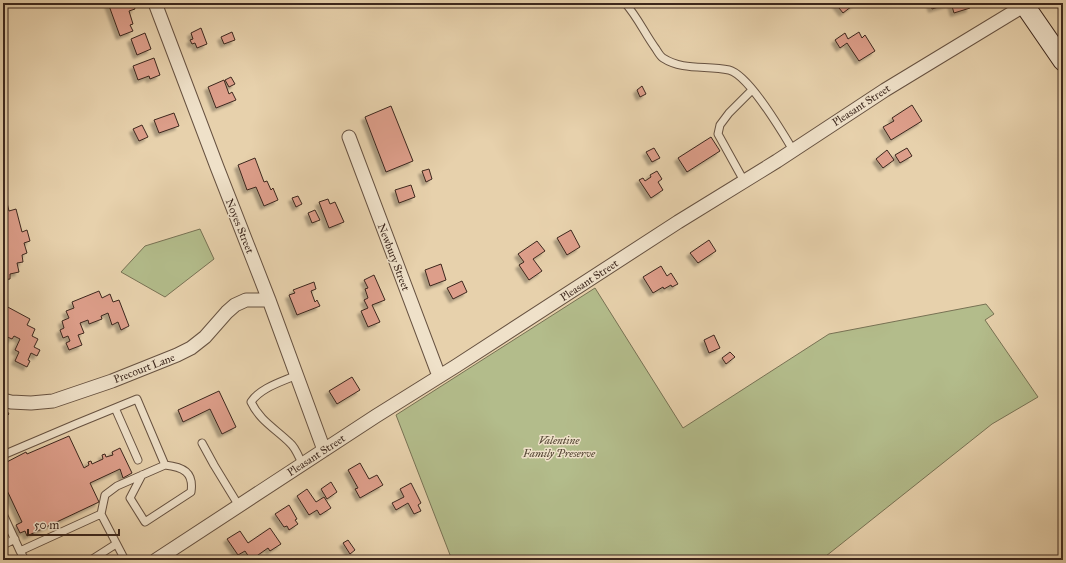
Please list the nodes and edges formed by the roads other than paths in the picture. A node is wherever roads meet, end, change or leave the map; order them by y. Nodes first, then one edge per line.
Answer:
1 (155, 3) edge
2 (625, 3) edge
3 (1024, 4) edge
4 (1063, 60) edge
5 (752, 90) junction
6 (349, 137) dead end
7 (793, 150) junction
8 (744, 181) junction
9 (269, 300) junction
10 (297, 375) junction
11 (439, 376) junction
12 (3, 400) edge
13 (115, 408) junction
14 (202, 443) dead end
15 (324, 450) junction
16 (3, 455) edge
17 (138, 460) dead end
18 (302, 464) junction
19 (165, 465) junction
20 (142, 475) junction
21 (239, 506) junction
22 (3, 514) edge
23 (101, 514) junction
24 (15, 539) junction
25 (116, 544) junction
26 (3, 545) edge
27 (20, 551) junction
28 (25, 560) edge
29 (91, 560) edge
30 (125, 560) edge
31 (156, 560) edge

1 - 9 street, Noyes Street
2 - 5 lane
3 - 4 street
3 - 7 street, Pleasant Street
5 - 7 lane
5 - 8 lane
6 - 11 street, Newbury Street
7 - 8 street, Pleasant Street
8 - 11 street, Pleasant Street
9 - 10 street, Noyes Street
9 - 12 street, Precourt Lane
10 - 15 street, Noyes Street
10 - 18 lane
11 - 15 street, Pleasant Street
13 - 16 lane
13 - 17 lane
13 - 19 lane
14 - 21 lane
15 - 18 street, Pleasant Street
18 - 21 street, Pleasant Street
19 - 20 lane
19 - 20 lane
20 - 23 lane
21 - 31 street, Pleasant Street
22 - 24 lane
23 - 25 lane
23 - 27 lane
24 - 26 lane
24 - 27 lane
25 - 29 lane
25 - 30 lane
27 - 28 lane

